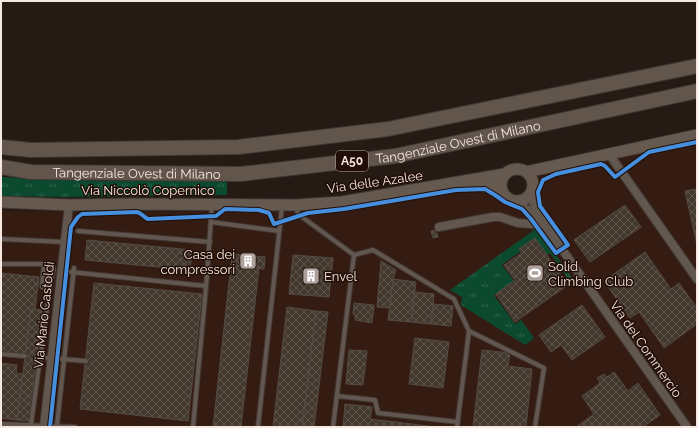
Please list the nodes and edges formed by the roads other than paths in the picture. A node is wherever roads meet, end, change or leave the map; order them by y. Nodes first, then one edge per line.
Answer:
1 (697, 66) edge
2 (697, 91) edge
3 (697, 135) edge
4 (1, 147) edge
5 (609, 154) junction
6 (1, 167) edge
7 (505, 174) junction
8 (529, 175) junction
9 (458, 183) junction
10 (501, 188) junction
11 (531, 192) junction
12 (513, 201) junction
13 (1, 202) edge
14 (212, 204) junction
15 (68, 205) junction
16 (296, 205) junction
17 (282, 206) junction
18 (211, 222) junction
19 (545, 225) junction
20 (439, 227) dead end
21 (78, 231) dead end
22 (279, 231) junction
23 (1, 239) edge
24 (64, 242) junction
25 (210, 242) junction
26 (354, 256) junction
27 (1, 264) edge
28 (73, 270) junction
29 (61, 271) junction
30 (51, 279) dead end
31 (697, 279) edge
32 (206, 286) junction
33 (50, 288) junction
34 (469, 330) junction
35 (1, 354) edge
36 (25, 356) dead end
37 (38, 358) junction
38 (51, 358) junction
39 (64, 359) junction
40 (86, 361) dead end
41 (194, 368) dead end
42 (199, 369) junction
43 (337, 396) junction
44 (1, 424) edge
45 (31, 424) junction
46 (458, 424) edge
47 (56, 425) junction
48 (44, 426) edge
49 (74, 427) edge
50 (194, 427) edge
51 (258, 427) edge
52 (333, 427) edge
53 (535, 427) edge
54 (687, 427) edge

1 - 4 highway, Tangenziale Ovest di Milano / A50
2 - 6 highway, Tangenziale Ovest di Milano / A50
3 - 5 street
5 - 8 street
5 - 31 street
7 - 8 street
7 - 9 street, Via delle Azalee
7 - 10 street
8 - 11 street
9 - 10 street, Via delle Azalee
9 - 16 street, Via delle Azalee
10 - 12 street
11 - 12 street
11 - 19 street, Via del Commercio
12 - 19 street, Via del Commercio
13 - 15 street, Via Niccolò Copernico
14 - 15 street, Via Niccolò Copernico
14 - 17 street, Via Niccolò Copernico
14 - 18 lane
15 - 24 street, Via Mario Castoldi
16 - 17 street, Via Niccolò Copernico
16 - 26 lane
17 - 22 lane
18 - 22 lane
18 - 25 lane
19 - 20 street
19 - 54 street, Via del Commercio
21 - 25 lane
22 - 51 lane
23 - 24 lane
24 - 29 street, Via Mario Castoldi
25 - 32 lane
26 - 34 lane
26 - 43 lane
27 - 33 lane
28 - 29 lane
28 - 32 lane
28 - 39 lane
29 - 38 street, Via Mario Castoldi
30 - 33 lane
32 - 42 lane
33 - 37 lane
34 - 46 lane
34 - 53 lane
35 - 36 lane
37 - 38 lane
37 - 45 lane
38 - 39 lane
38 - 48 street, Via Mario Castoldi
39 - 40 lane
39 - 47 lane
41 - 42 lane
42 - 50 lane
43 - 46 lane
43 - 52 lane
44 - 45 lane
45 - 48 lane
47 - 48 lane
47 - 49 lane

